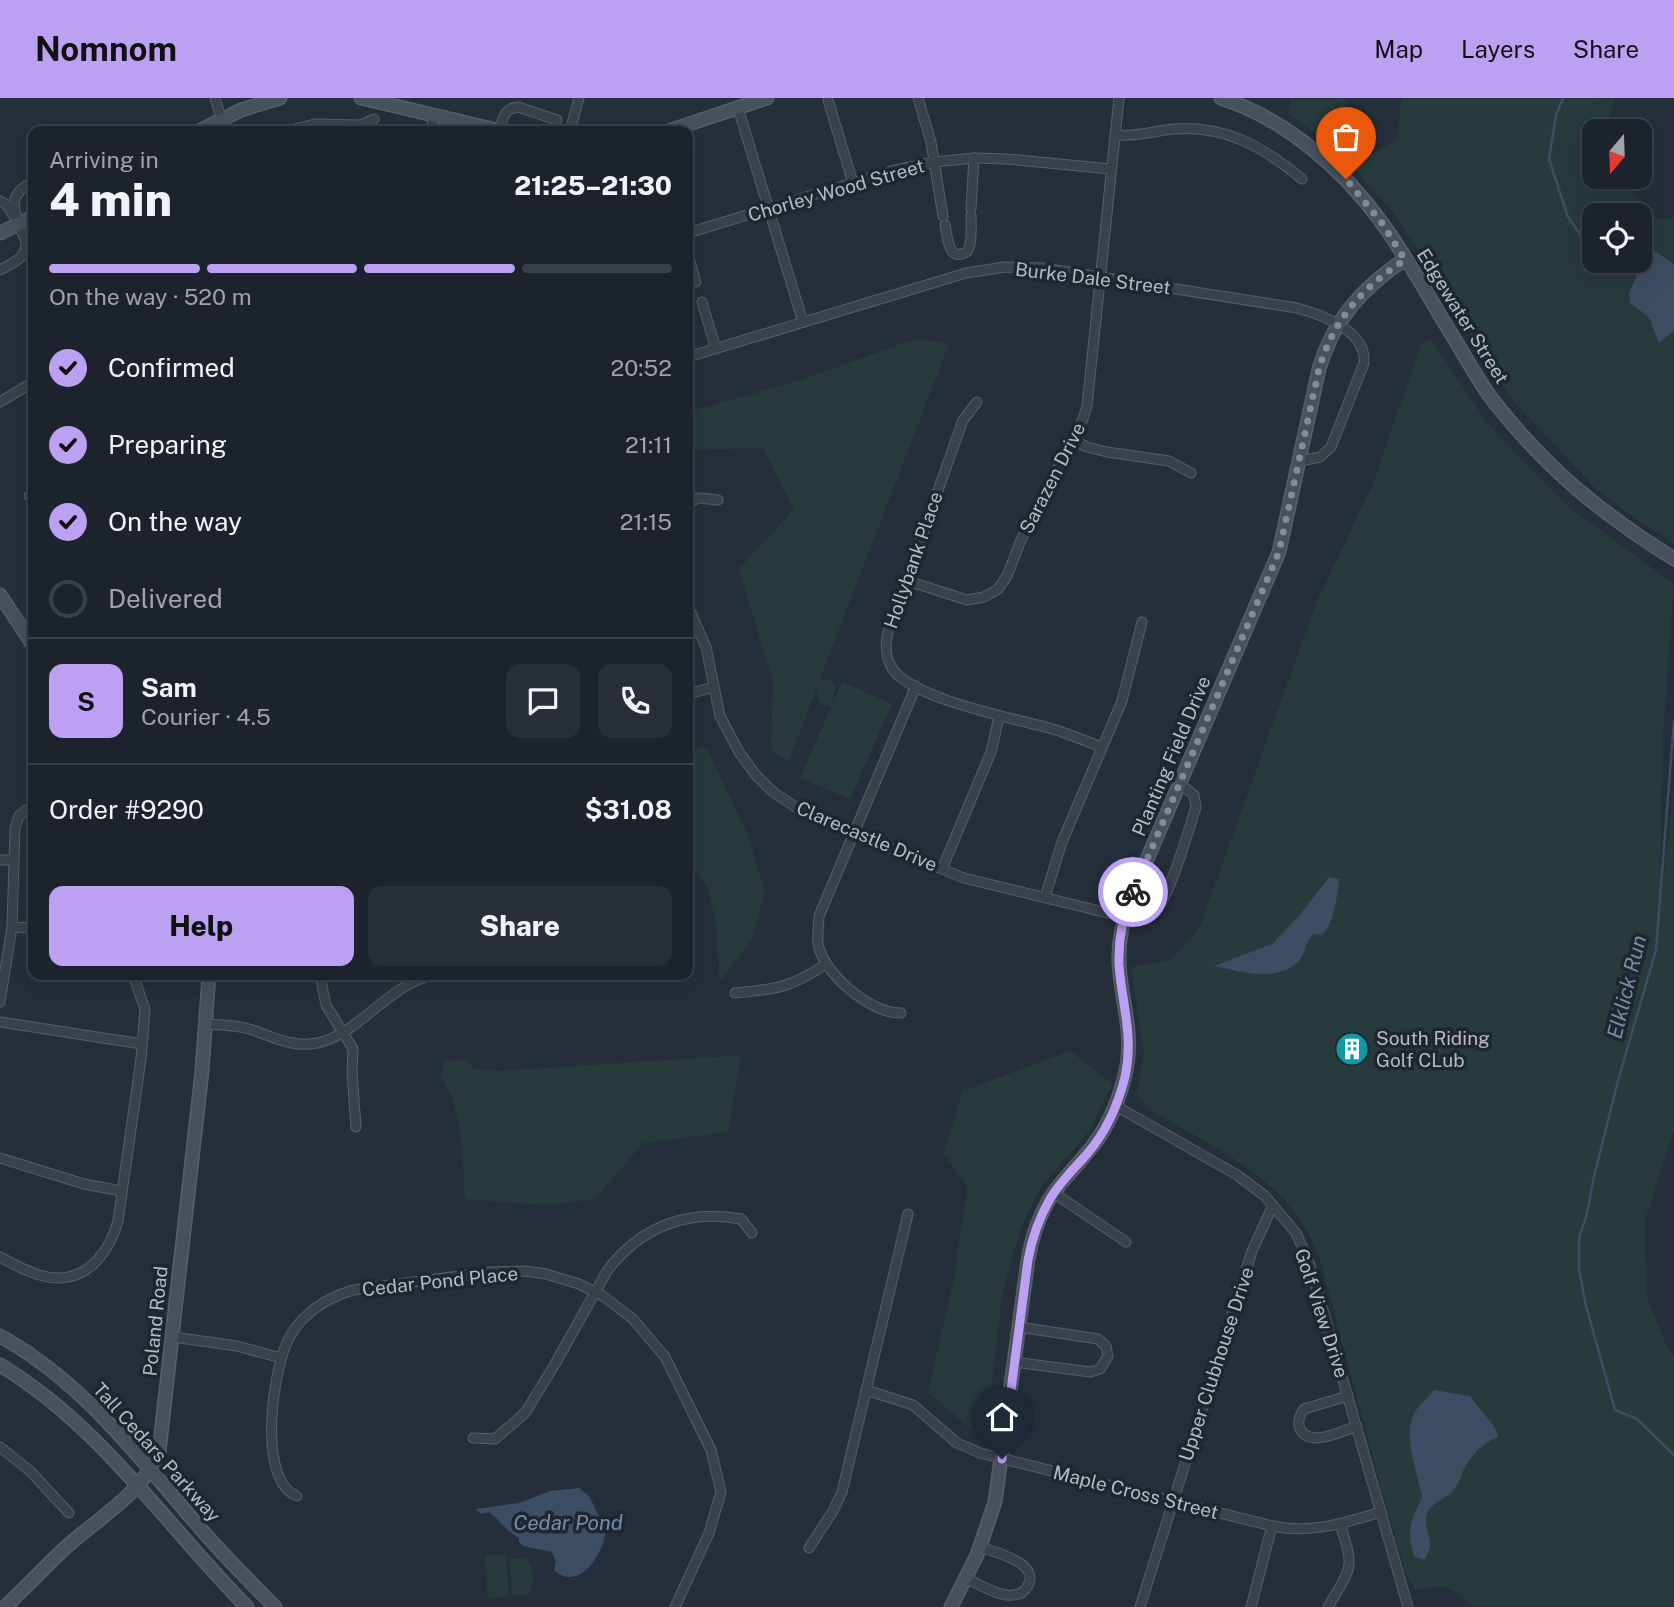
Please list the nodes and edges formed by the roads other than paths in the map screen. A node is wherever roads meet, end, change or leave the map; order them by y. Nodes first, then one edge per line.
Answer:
1 (215, 98) edge
2 (279, 98) edge
3 (361, 98) edge
4 (579, 98) edge
5 (767, 98) edge
6 (918, 98) edge
7 (1119, 98) edge
8 (1221, 98) edge
9 (378, 100) edge
10 (828, 100) dead end
11 (738, 108) junction
12 (434, 115) junction
13 (374, 118) dead end
14 (557, 120) dead end
15 (223, 126) edge
16 (307, 126) edge
17 (432, 126) edge
18 (479, 126) edge
19 (501, 126) edge
20 (571, 126) edge
21 (683, 126) edge
22 (1115, 135) junction
23 (974, 158) junction
24 (934, 162) junction
25 (1111, 169) junction
26 (1302, 179) dead end
27 (853, 183) junction
28 (28, 184) edge
29 (0, 201) edge
30 (769, 209) junction
31 (28, 219) edge
32 (20, 223) junction
33 (693, 232) edge
34 (0, 233) edge
35 (28, 233) edge
36 (962, 255) junction
37 (1405, 260) junction
38 (0, 270) edge
39 (693, 272) edge
40 (966, 273) junction
41 (1100, 276) junction
42 (696, 282) dead end
43 (702, 302) dead end
44 (803, 322) junction
45 (1337, 325) junction
46 (716, 349) junction
47 (693, 356) edge
48 (28, 385) edge
49 (0, 402) edge
50 (977, 402) dead end
51 (1073, 440) junction
52 (1300, 461) junction
53 (1191, 473) dead end
54 (693, 500) edge
55 (718, 500) dead end
56 (1674, 559) edge
57 (905, 580) junction
58 (0, 595) edge
59 (693, 617) edge
60 (1142, 622) dead end
61 (28, 637) edge
62 (916, 686) junction
63 (714, 687) junction
64 (693, 693) edge
65 (999, 717) junction
66 (1101, 747) junction
67 (1180, 784) junction
68 (26, 810) dead end
69 (854, 833) junction
70 (0, 860) edge
71 (14, 860) junction
72 (942, 869) junction
73 (1045, 898) junction
74 (1124, 917) junction
75 (12, 927) junction
76 (28, 928) edge
77 (826, 964) junction
78 (135, 980) edge
79 (209, 980) edge
80 (321, 980) edge
81 (408, 980) edge
82 (735, 993) dead end
83 (0, 1002) edge
84 (901, 1013) dead end
85 (0, 1022) edge
86 (206, 1024) junction
87 (342, 1031) junction
88 (142, 1044) junction
89 (1116, 1105) junction
90 (356, 1126) dead end
91 (0, 1158) edge
92 (121, 1191) junction
93 (1054, 1193) junction
94 (1273, 1205) junction
95 (908, 1214) dead end
96 (752, 1233) dead end
97 (1126, 1241) dead end
98 (0, 1256) edge
99 (595, 1292) junction
100 (1019, 1327) junction
101 (0, 1336) edge
102 (173, 1337) junction
103 (281, 1358) junction
104 (1014, 1362) junction
105 (0, 1365) edge
106 (866, 1390) junction
107 (1348, 1396) junction
108 (1357, 1426) junction
109 (473, 1438) dead end
110 (0, 1447) edge
111 (1002, 1459) junction
112 (152, 1468) junction
113 (136, 1486) junction
114 (297, 1496) dead end
115 (1172, 1501) junction
116 (1381, 1512) junction
117 (69, 1513) dead end
118 (1340, 1524) junction
119 (1272, 1526) junction
120 (981, 1547) junction
121 (809, 1548) dead end
122 (967, 1579) junction
123 (5, 1607) edge
124 (247, 1607) edge
125 (275, 1607) edge
126 (676, 1607) edge
127 (951, 1607) edge
128 (1139, 1607) edge
129 (1251, 1607) edge
130 (1328, 1607) edge
131 (1408, 1607) edge

1 - 15 street
2 - 15 street
3 - 9 street
4 - 20 street
5 - 11 street
6 - 24 street
7 - 22 street, Sarazen Drive
8 - 37 street, Edgewater Street
9 - 12 street
10 - 27 street
11 - 21 street
11 - 30 street
12 - 17 street
12 - 18 street
13 - 16 street
14 - 19 street
22 - 25 street, Sarazen Drive
22 - 26 street
23 - 24 street, Chorley Wood Street
23 - 25 street, Chorley Wood Street
23 - 36 street
24 - 27 street, Chorley Wood Street
24 - 36 street
25 - 41 street, Sarazen Drive
27 - 30 street, Chorley Wood Street
28 - 32 street
29 - 32 street
30 - 33 street, Chorley Wood Street
30 - 44 street
31 - 32 street
32 - 34 street
32 - 35 street
32 - 38 street
36 - 40 street
37 - 45 street, Planting Field Drive
37 - 56 street, Edgewater Street
39 - 42 street
40 - 41 street, Burke Dale Street
40 - 44 street, Burke Dale Street
41 - 45 street, Burke Dale Street
41 - 51 street, Sarazen Drive
43 - 46 street
44 - 46 street, Burke Dale Street
45 - 52 street, Planting Field Drive
45 - 52 street, Burke Dale Street
46 - 47 street, Burke Dale Street
48 - 49 street
50 - 57 street, Hollybank Place
51 - 53 street
51 - 57 street, Sarazen Drive
52 - 67 street, Planting Field Drive
54 - 55 street
57 - 62 street, Hollybank Place
58 - 61 street
59 - 63 street, Clarecastle Drive
60 - 66 street
62 - 65 street, Hollybank Place
62 - 69 street
63 - 64 street
63 - 69 street, Clarecastle Drive
65 - 66 street, Hollybank Place
65 - 72 street
66 - 73 street
67 - 74 street, Planting Field Drive
67 - 74 street
68 - 71 street
69 - 72 street, Clarecastle Drive
69 - 77 street
70 - 71 street
71 - 75 street
72 - 73 street, Clarecastle Drive
73 - 74 street, Clarecastle Drive
74 - 89 street, Planting Field Drive
75 - 76 street
75 - 83 street
77 - 82 street
77 - 84 street
78 - 88 street
79 - 86 street, Poland Road
80 - 87 street
81 - 87 street
85 - 88 street
86 - 87 street
86 - 102 street, Poland Road
87 - 90 street
88 - 92 street
89 - 93 street, Planting Field Drive
89 - 94 street, Golf View Drive
91 - 92 street
92 - 98 street
93 - 97 street
93 - 100 street, Planting Field Drive
94 - 107 street, Golf View Drive
94 - 115 street, Upper Clubhouse Drive
95 - 106 street
96 - 99 street
99 - 103 street, Cedar Pond Place
99 - 109 street
99 - 126 street, Cedar Pond Place
100 - 104 street, Planting Field Drive
100 - 104 street
101 - 112 street, Tall Cedars Parkway
102 - 103 street
102 - 112 street, Poland Road
103 - 114 street
104 - 111 street, Planting Field Drive
105 - 113 street, Tall Cedars Parkway
106 - 111 street, Maple Cross Street
106 - 121 street
107 - 108 street, Golf View Drive
107 - 108 street
108 - 116 street, Golf View Drive
110 - 117 street
111 - 115 street, Maple Cross Street
111 - 120 street, Planting Field Drive
112 - 113 street, Poland Road
112 - 125 street, Tall Cedars Parkway
113 - 123 street, Poland Road
113 - 124 street, Tall Cedars Parkway
115 - 119 street, Maple Cross Street
115 - 128 street, Upper Clubhouse Drive
116 - 118 street, Maple Cross Street
116 - 131 street, Golf View Drive
118 - 119 street, Maple Cross Street
118 - 130 street
119 - 129 street
120 - 122 street, Planting Field Drive
120 - 122 street
122 - 127 street, Planting Field Drive

